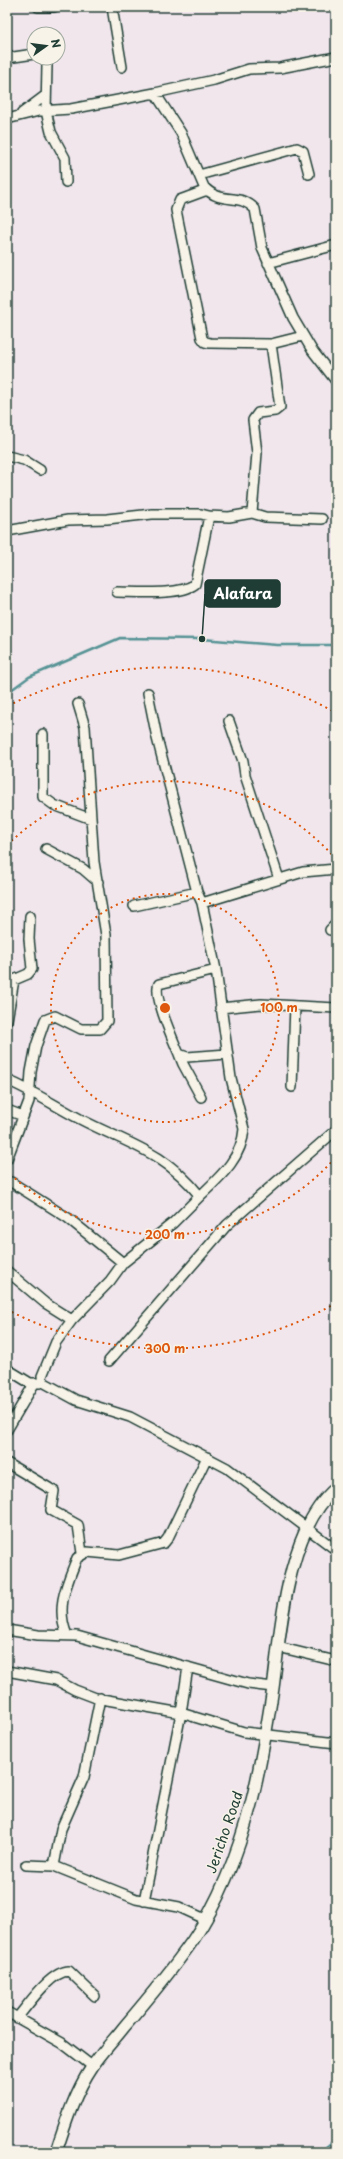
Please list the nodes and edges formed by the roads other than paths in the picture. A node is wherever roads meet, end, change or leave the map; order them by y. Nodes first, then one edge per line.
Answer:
1 (38, 7) edge
2 (54, 7) edge
3 (112, 7) edge
4 (26, 55) edge
5 (336, 57) edge
6 (7, 58) edge
7 (48, 66) edge
8 (122, 67) dead end
9 (155, 93) junction
10 (46, 95) junction
11 (46, 111) junction
12 (20, 115) junction
13 (7, 119) edge
14 (309, 174) dead end
15 (199, 175) junction
16 (66, 182) dead end
17 (207, 190) junction
18 (336, 245) edge
19 (268, 263) junction
20 (303, 336) junction
21 (271, 344) junction
22 (336, 381) edge
23 (7, 456) edge
24 (40, 470) dead end
25 (252, 513) junction
26 (209, 516) junction
27 (322, 519) dead end
28 (7, 531) edge
29 (117, 592) dead end
30 (148, 693) dead end
31 (78, 704) dead end
32 (229, 721) dead end
33 (43, 734) dead end
34 (91, 819) junction
35 (46, 849) dead end
36 (336, 868) edge
37 (278, 879) junction
38 (98, 882) junction
39 (198, 892) junction
40 (202, 903) junction
41 (134, 906) dead end
42 (30, 916) dead end
43 (216, 970) junction
44 (295, 1006) junction
45 (220, 1008) junction
46 (336, 1008) edge
47 (7, 1020) edge
48 (179, 1054) junction
49 (227, 1054) junction
50 (7, 1080) edge
51 (292, 1087) dead end
52 (31, 1090) junction
53 (201, 1097) dead end
54 (7, 1110) edge
55 (23, 1116) junction
56 (336, 1130) edge
57 (7, 1159) edge
58 (7, 1182) edge
59 (200, 1196) junction
60 (123, 1263) junction
61 (7, 1271) edge
62 (72, 1320) junction
63 (109, 1361) dead end
64 (7, 1369) edge
65 (39, 1383) junction
66 (9, 1424) edge
67 (207, 1457) junction
68 (7, 1463) edge
69 (336, 1488) edge
70 (307, 1528) junction
71 (336, 1550) edge
72 (82, 1554) junction
73 (7, 1630) edge
74 (67, 1635) junction
75 (278, 1647) junction
76 (336, 1661) edge
77 (188, 1667) junction
78 (7, 1671) edge
79 (273, 1687) junction
80 (100, 1698) junction
81 (181, 1713) junction
82 (266, 1736) junction
83 (336, 1743) edge
84 (26, 1865) dead end
85 (54, 1866) junction
86 (144, 1901) junction
87 (205, 1919) junction
88 (95, 1996) dead end
89 (7, 2012) edge
90 (17, 2018) junction
91 (92, 2066) junction
92 (56, 2152) edge

1 - 2 street
3 - 8 street
4 - 6 street
5 - 9 street
7 - 10 street
9 - 11 street
9 - 15 street
10 - 11 street
10 - 12 street
11 - 12 street
11 - 16 street
12 - 13 street
14 - 15 street
15 - 17 street
17 - 19 street
17 - 21 street
18 - 19 street
19 - 20 street
20 - 21 street
20 - 22 street
21 - 25 street
23 - 24 street
25 - 26 street
25 - 27 street
26 - 28 street
26 - 29 street
30 - 39 street
31 - 34 street
32 - 37 street
33 - 34 street
34 - 38 street
35 - 38 street
36 - 37 street
37 - 40 street
38 - 52 street
39 - 40 street
39 - 41 street
40 - 43 street
42 - 47 street
43 - 45 street
43 - 48 street
44 - 45 street
44 - 46 street
44 - 51 street
45 - 49 street
48 - 49 street
48 - 53 street
49 - 59 street
50 - 52 street
52 - 55 street
52 - 59 street
54 - 55 street
55 - 57 street
56 - 63 street
58 - 60 street
59 - 60 street
60 - 62 street
61 - 62 street
62 - 65 street
64 - 65 street
65 - 66 street
65 - 67 street
67 - 70 street
67 - 72 street
68 - 72 street
69 - 70 street, Jericho Road
70 - 71 street
70 - 75 street, Jericho Road
72 - 74 street
73 - 74 street
74 - 77 street
75 - 76 street
75 - 79 street, Jericho Road
77 - 79 street
77 - 81 street
78 - 80 street
79 - 82 street, Jericho Road
80 - 81 street
80 - 85 street
81 - 82 street
81 - 86 street
82 - 83 street
82 - 87 street, Jericho Road
84 - 85 street
85 - 86 street
86 - 87 street
87 - 91 street, Jericho Road
88 - 90 street
89 - 90 street
90 - 91 street
91 - 92 street, Jericho Road

